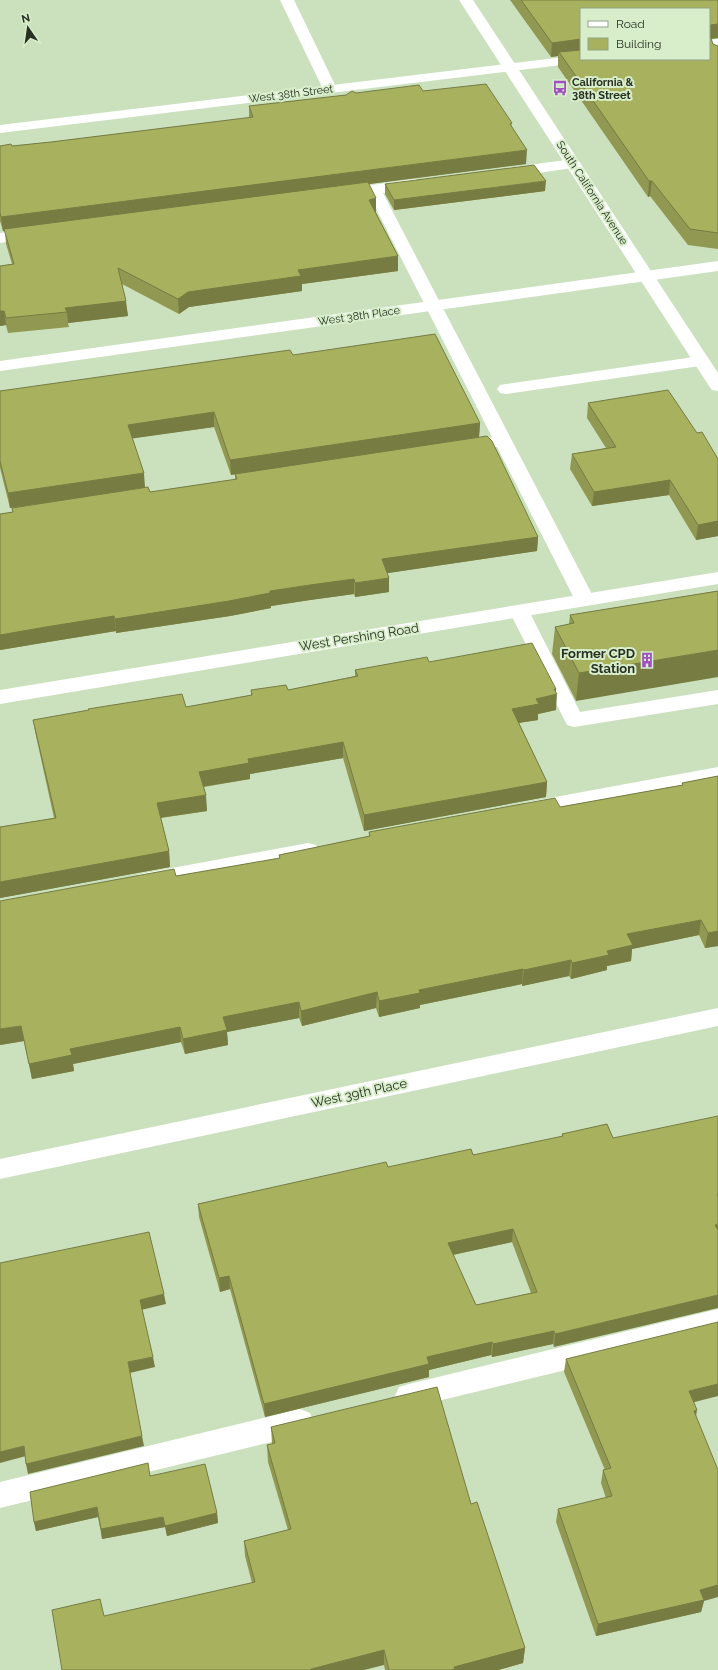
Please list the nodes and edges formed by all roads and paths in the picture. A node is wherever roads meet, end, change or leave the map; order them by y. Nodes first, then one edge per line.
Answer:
1 (287, 0) edge
2 (466, 0) edge
3 (710, 46) edge
4 (718, 56) edge
5 (580, 59) edge
6 (510, 68) junction
7 (330, 89) junction
8 (0, 129) edge
9 (573, 164) junction
10 (491, 174) edge
11 (429, 183) edge
12 (374, 190) junction
13 (327, 196) edge
14 (47, 232) edge
15 (0, 238) edge
16 (718, 266) edge
17 (646, 276) junction
18 (433, 306) junction
19 (701, 361) junction
20 (0, 366) edge
21 (718, 386) edge
22 (506, 389) dead end
23 (502, 441) junction
24 (448, 450) edge
25 (718, 578) edge
26 (585, 600) junction
27 (519, 611) junction
28 (718, 696) edge
29 (0, 697) edge
30 (718, 774) edge
31 (507, 814) edge
32 (328, 847) edge
33 (125, 884) edge
34 (718, 1017) edge
35 (0, 1169) edge
36 (718, 1321) edge
37 (386, 1401) edge
38 (324, 1416) edge
39 (0, 1495) edge

1 - 7 street
2 - 6 street, South California Avenue
3 - 4 street
5 - 6 street, West 38th Street
6 - 7 street, West 38th Street
6 - 9 street, South California Avenue
7 - 8 street, West 38th Street
9 - 10 street
9 - 17 street, South California Avenue
11 - 12 street
12 - 13 street
12 - 18 street
14 - 15 street
16 - 17 street, West 38th Place
17 - 18 street, West 38th Place
17 - 19 street, South California Avenue
18 - 20 street, West 38th Place
18 - 23 street
19 - 21 street, South California Avenue
19 - 22 street
23 - 24 street
23 - 26 street
25 - 26 street, West Pershing Road
26 - 27 street, West Pershing Road
27 - 28 street
27 - 29 street, West Pershing Road
30 - 31 street
32 - 33 street
34 - 35 street, West 39th Place
36 - 37 street
38 - 39 street

